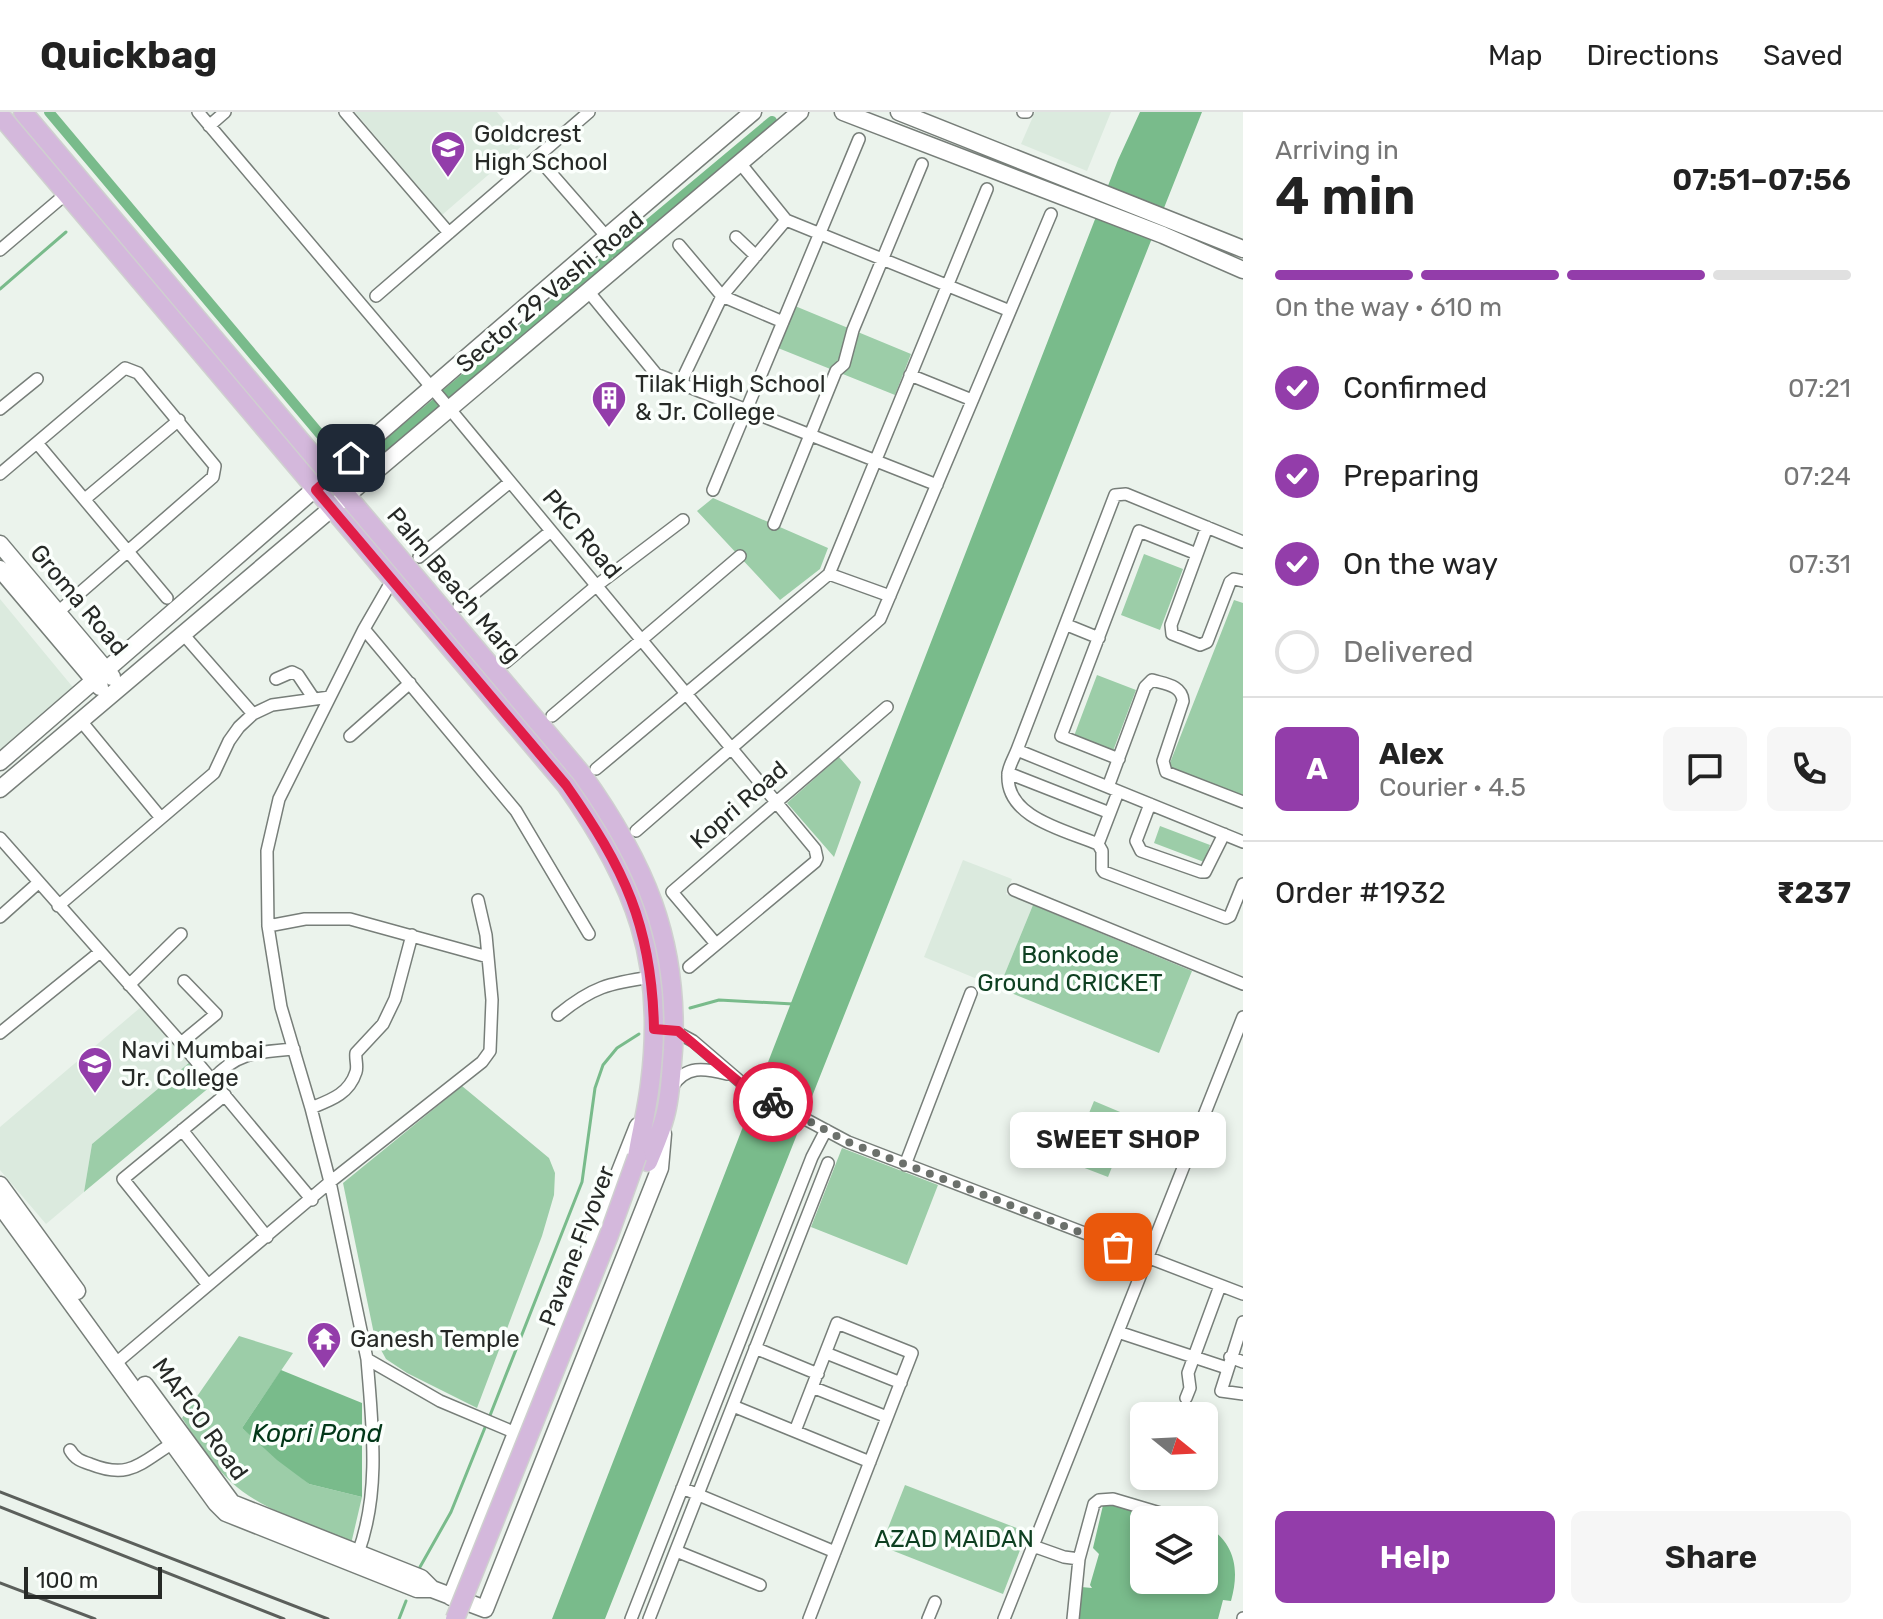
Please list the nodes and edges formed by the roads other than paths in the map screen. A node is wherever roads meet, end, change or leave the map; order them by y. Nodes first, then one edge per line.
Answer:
1 (23, 112) edge
2 (198, 112) edge
3 (225, 112) edge
4 (345, 112) edge
5 (753, 112) edge
6 (800, 112) edge
7 (843, 112) edge
8 (899, 112) edge
9 (585, 113) edge
10 (0, 115) edge
11 (209, 126) junction
12 (859, 139) dead end
13 (537, 157) junction
14 (740, 163) junction
15 (922, 164) dead end
16 (987, 189) dead end
17 (67, 193) junction
18 (1051, 214) dead end
19 (786, 220) junction
20 (449, 233) junction
21 (820, 234) junction
22 (606, 236) junction
23 (736, 237) dead end
24 (679, 245) dead end
25 (1243, 249) edge
26 (0, 250) edge
27 (756, 256) junction
28 (883, 259) junction
29 (1243, 270) edge
30 (947, 286) junction
31 (588, 291) junction
32 (376, 296) dead end
33 (722, 296) junction
34 (1010, 311) junction
35 (783, 322) junction
36 (910, 375) junction
37 (37, 379) dead end
38 (680, 384) junction
39 (430, 387) junction
40 (972, 400) junction
41 (449, 408) junction
42 (0, 409) edge
43 (746, 410) junction
44 (179, 420) junction
45 (810, 435) junction
46 (37, 443) junction
47 (875, 461) junction
48 (0, 474) edge
49 (332, 476) junction
50 (510, 482) junction
51 (937, 485) junction
52 (316, 490) junction
53 (713, 490) dead end
54 (347, 494) junction
55 (85, 499) junction
56 (331, 507) junction
57 (683, 520) dead end
58 (774, 524) dead end
59 (1207, 527) junction
60 (551, 531) junction
61 (1243, 542) edge
62 (0, 544) edge
63 (129, 552) junction
64 (1197, 554) junction
65 (740, 556) dead end
66 (406, 567) junction
67 (0, 569) edge
68 (829, 574) junction
69 (1243, 581) edge
70 (596, 586) junction
71 (890, 596) junction
72 (167, 598) dead end
73 (459, 606) dead end
74 (58, 612) junction
75 (1067, 625) junction
76 (364, 629) junction
77 (183, 634) junction
78 (1099, 638) junction
79 (641, 640) junction
80 (506, 662) dead end
81 (101, 675) junction
82 (276, 679) dead end
83 (410, 683) junction
84 (114, 692) junction
85 (686, 693) junction
86 (330, 697) junction
87 (314, 699) junction
88 (887, 707) dead end
89 (253, 714) junction
90 (552, 716) dead end
91 (81, 721) junction
92 (350, 736) dead end
93 (731, 748) junction
94 (1017, 750) junction
95 (1119, 759) junction
96 (0, 762) edge
97 (596, 769) dead end
98 (1008, 773) junction
99 (0, 789) edge
100 (1113, 790) junction
101 (776, 802) junction
102 (1243, 802) edge
103 (1150, 804) junction
104 (1110, 813) junction
105 (161, 818) junction
106 (636, 831) dead end
107 (1224, 834) junction
108 (0, 838) edge
109 (1243, 842) edge
110 (1098, 844) junction
111 (38, 883) junction
112 (1243, 884) edge
113 (1014, 890) dead end
114 (478, 900) dead end
115 (58, 906) junction
116 (0, 917) edge
117 (268, 926) junction
118 (181, 934) dead end
119 (589, 934) dead end
120 (412, 935) junction
121 (716, 944) junction
122 (100, 952) junction
123 (488, 957) junction
124 (689, 967) dead end
125 (652, 977) junction
126 (184, 981) dead end
127 (1243, 984) edge
128 (129, 985) junction
129 (971, 993) dead end
130 (558, 1015) dead end
131 (1243, 1017) edge
132 (654, 1029) junction
133 (673, 1029) junction
134 (0, 1033) edge
135 (181, 1043) junction
136 (294, 1049) junction
137 (731, 1075) junction
138 (212, 1080) junction
139 (670, 1091) junction
140 (225, 1095) junction
141 (311, 1108) junction
142 (645, 1110) junction
143 (665, 1116) junction
144 (823, 1129) junction
145 (182, 1130) junction
146 (643, 1160) junction
147 (828, 1163) dead end
148 (905, 1165) junction
149 (330, 1182) junction
150 (0, 1185) edge
151 (312, 1200) junction
152 (0, 1205) edge
153 (267, 1237) junction
154 (1147, 1259) junction
155 (208, 1285) junction
156 (1220, 1286) junction
157 (1243, 1294) edge
158 (1243, 1322) edge
159 (1118, 1332) junction
160 (755, 1348) junction
161 (826, 1353) junction
162 (120, 1359) junction
163 (367, 1359) junction
164 (1195, 1359) junction
165 (1229, 1362) junction
166 (1243, 1362) edge
167 (818, 1374) junction
168 (901, 1383) junction
169 (812, 1387) junction
170 (1243, 1394) edge
171 (1186, 1398) dead end
172 (733, 1406) junction
173 (887, 1417) junction
174 (795, 1431) junction
175 (516, 1433) junction
176 (173, 1443) junction
177 (70, 1450) dead end
178 (870, 1462) junction
179 (682, 1488) junction
180 (698, 1494) junction
181 (1137, 1506) edge
182 (1033, 1546) junction
183 (676, 1551) junction
184 (835, 1552) junction
185 (358, 1553) junction
186 (1079, 1559) junction
187 (760, 1585) dead end
188 (432, 1589) junction
189 (451, 1597) junction
190 (935, 1602) dead end
191 (477, 1614) edge
192 (455, 1619) edge
193 (631, 1619) edge
194 (649, 1619) edge
195 (809, 1619) edge
196 (928, 1619) edge
197 (1004, 1619) edge
198 (1073, 1619) edge

1 - 49 main road, Palm Beach Marg
2 - 11 street, PKC Road
3 - 11 street
4 - 20 street
5 - 22 main road, Sector 29 Vashi Road
6 - 14 main road, Sector 29 Vashi Road
7 - 29 main road
8 - 25 main road
9 - 13 street
10 - 17 main road, Palm Beach Marg
11 - 39 street, PKC Road
12 - 21 street
13 - 20 street
13 - 22 street
14 - 19 street
14 - 31 main road, Sector 29 Vashi Road
15 - 28 street
16 - 30 street
17 - 26 street
17 - 52 main road, Palm Beach Marg
18 - 34 street
19 - 21 street
19 - 27 street
20 - 32 street
21 - 28 street
21 - 35 street
22 - 39 main road, Sector 29 Vashi Road
23 - 27 street
24 - 33 street
27 - 33 street
28 - 30 street
28 - 45 street
30 - 34 street
30 - 36 street
31 - 38 street
31 - 41 main road, Sector 29 Vashi Road
33 - 35 street
33 - 38 street
34 - 40 street
35 - 43 street
36 - 40 street
36 - 47 street
37 - 42 street
38 - 43 street
39 - 41 street, PKC Road
39 - 49 main road, Sector 29 Vashi Road
40 - 51 street
41 - 50 street, PKC Road
41 - 54 main road, Sector 29 Vashi Road
43 - 45 street
43 - 53 street
44 - 46 street
44 - 55 street
44 - 63 street
45 - 47 street
45 - 58 street
46 - 48 street
46 - 55 street
47 - 51 street
47 - 68 street
49 - 52 main road, Sector 29 Vashi Road
49 - 54 main road, Palm Beach Marg
50 - 60 street, PKC Road
50 - 66 street
51 - 71 street
52 - 56 main road, Palm Beach Marg
52 - 81 main road, Sector 29 Vashi Road
54 - 56 main road, Sector 29 Vashi Road
54 - 66 main road, Palm Beach Marg
55 - 63 street
56 - 66 main road, Palm Beach Marg
56 - 77 main road, Sector 29 Vashi Road
57 - 70 street
59 - 61 street
59 - 64 street
59 - 75 street
60 - 70 street, PKC Road
60 - 73 street
62 - 74 main road, Groma Road
63 - 72 street
63 - 74 street
64 - 69 street
64 - 78 street
65 - 79 street
66 - 76 street
66 - 125 main road, Palm Beach Marg
66 - 133 main road, Palm Beach Marg
67 - 81 main road, Groma Road
68 - 71 street
68 - 85 street
70 - 79 street, PKC Road
70 - 80 street
71 - 93 street
74 - 81 main road, Groma Road
75 - 78 street
75 - 94 street
76 - 83 street
76 - 86 street
77 - 84 main road, Sector 29 Vashi Road
77 - 89 street
78 - 95 street
79 - 85 street, PKC Road
79 - 90 street
81 - 84 main road, Groma Road
81 - 96 main road, Sector 29 Vashi Road
82 - 87 street
83 - 92 street
83 - 119 street
84 - 91 main road, Sector 29 Vashi Road
85 - 93 street, PKC Road
85 - 97 street
86 - 87 street
86 - 117 street
87 - 89 street
88 - 101 street, Kopri Road
89 - 105 street
91 - 99 main road, Sector 29 Vashi Road
91 - 105 street
93 - 101 street, PKC Road
93 - 106 street
94 - 98 street
94 - 100 street
95 - 100 street
95 - 102 street
98 - 104 street
98 - 110 street
100 - 103 street
100 - 104 street
101 - 121 street, PKC Road
101 - 121 street, Kopri Road
103 - 107 street
103 - 107 street
104 - 110 street
105 - 115 street
107 - 109 street
108 - 111 street
110 - 112 street
111 - 115 street
111 - 116 street
113 - 127 street
114 - 123 street
115 - 122 street
117 - 120 street
117 - 136 street
118 - 128 street
120 - 123 street
120 - 141 street
121 - 124 street, PKC Road
122 - 128 street
122 - 134 street
123 - 149 street
125 - 130 street
125 - 132 main road, Palm Beach Marg
126 - 135 street
128 - 135 street
129 - 148 street
131 - 154 street
132 - 133 street
132 - 142 main road, Palm Beach Marg
133 - 137 street
133 - 139 main road, Palm Beach Marg
135 - 138 street
136 - 138 street
136 - 141 street
137 - 139 street
137 - 144 street
138 - 140 street
139 - 143 main road, Palm Beach Marg
140 - 145 street
140 - 151 street
141 - 149 street
142 - 146 main road, Pavane Flyover
142 - 175 main road
143 - 146 main road, Pavane Flyover
143 - 191 main road
144 - 148 street
144 - 179 street
145 - 153 street
145 - 155 street
146 - 191 main road, Pavane Flyover
146 - 192 main road, Pavane Flyover, bridge
147 - 160 street
148 - 154 street
149 - 151 street
149 - 163 street
150 - 162 main road, MAFCO Road
151 - 153 street
152 - 162 main road, MAFCO Road
153 - 155 street
154 - 156 street
154 - 159 street
155 - 162 street
156 - 157 street
156 - 164 street
158 - 165 street
159 - 164 street
159 - 182 street
160 - 167 street
160 - 172 street
161 - 167 street
161 - 168 street
161 - 168 street
162 - 176 main road, MAFCO Road
162 - 185 main road, MAFCO Road
163 - 175 street
163 - 185 street
164 - 165 street
164 - 171 street
165 - 166 street
165 - 170 street
167 - 169 street
168 - 173 street
169 - 173 street
169 - 174 street
172 - 174 street
172 - 180 street
173 - 178 street
174 - 178 street
175 - 189 main road
176 - 177 street
176 - 188 main road, MAFCO Road
178 - 184 street
179 - 180 street
179 - 193 street
180 - 183 street
180 - 184 street
181 - 186 street
182 - 186 street
182 - 197 street
183 - 187 street
183 - 194 street
184 - 195 street
185 - 188 main road, MAFCO Road
186 - 198 street
188 - 189 main road, MAFCO Road
189 - 191 main road, MAFCO Road
190 - 196 street

